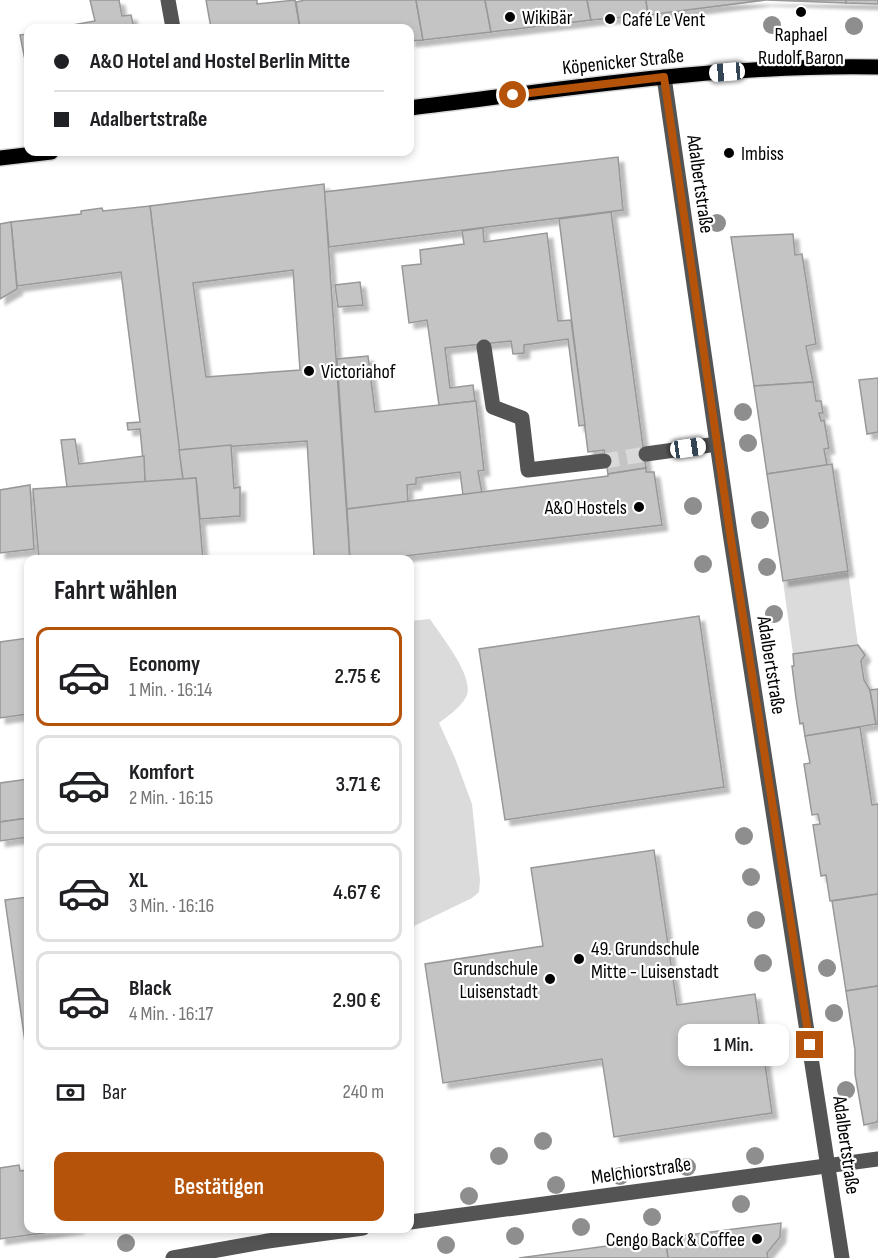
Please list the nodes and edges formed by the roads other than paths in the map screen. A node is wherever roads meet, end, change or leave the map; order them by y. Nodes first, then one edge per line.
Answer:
1 (168, 0) edge
2 (172, 24) edge
3 (878, 68) edge
4 (664, 77) junction
5 (414, 108) edge
6 (24, 155) edge
7 (0, 158) edge
8 (484, 347) dead end
9 (717, 444) junction
10 (646, 454) tunnel mouth
11 (604, 461) tunnel mouth
12 (878, 1159) edge
13 (829, 1165) junction
14 (414, 1221) edge
15 (326, 1233) edge
16 (173, 1258) edge
17 (842, 1258) edge

1 - 2 street
3 - 4 main road, Köpenicker Straße
4 - 5 main road, Köpenicker Straße
4 - 9 street, Adalbertstraße
6 - 7 main road
8 - 11 street
9 - 10 street
9 - 13 street, Adalbertstraße
12 - 13 street, Melchiorstraße
13 - 14 street, Melchiorstraße
13 - 17 street, Adalbertstraße
15 - 16 street

